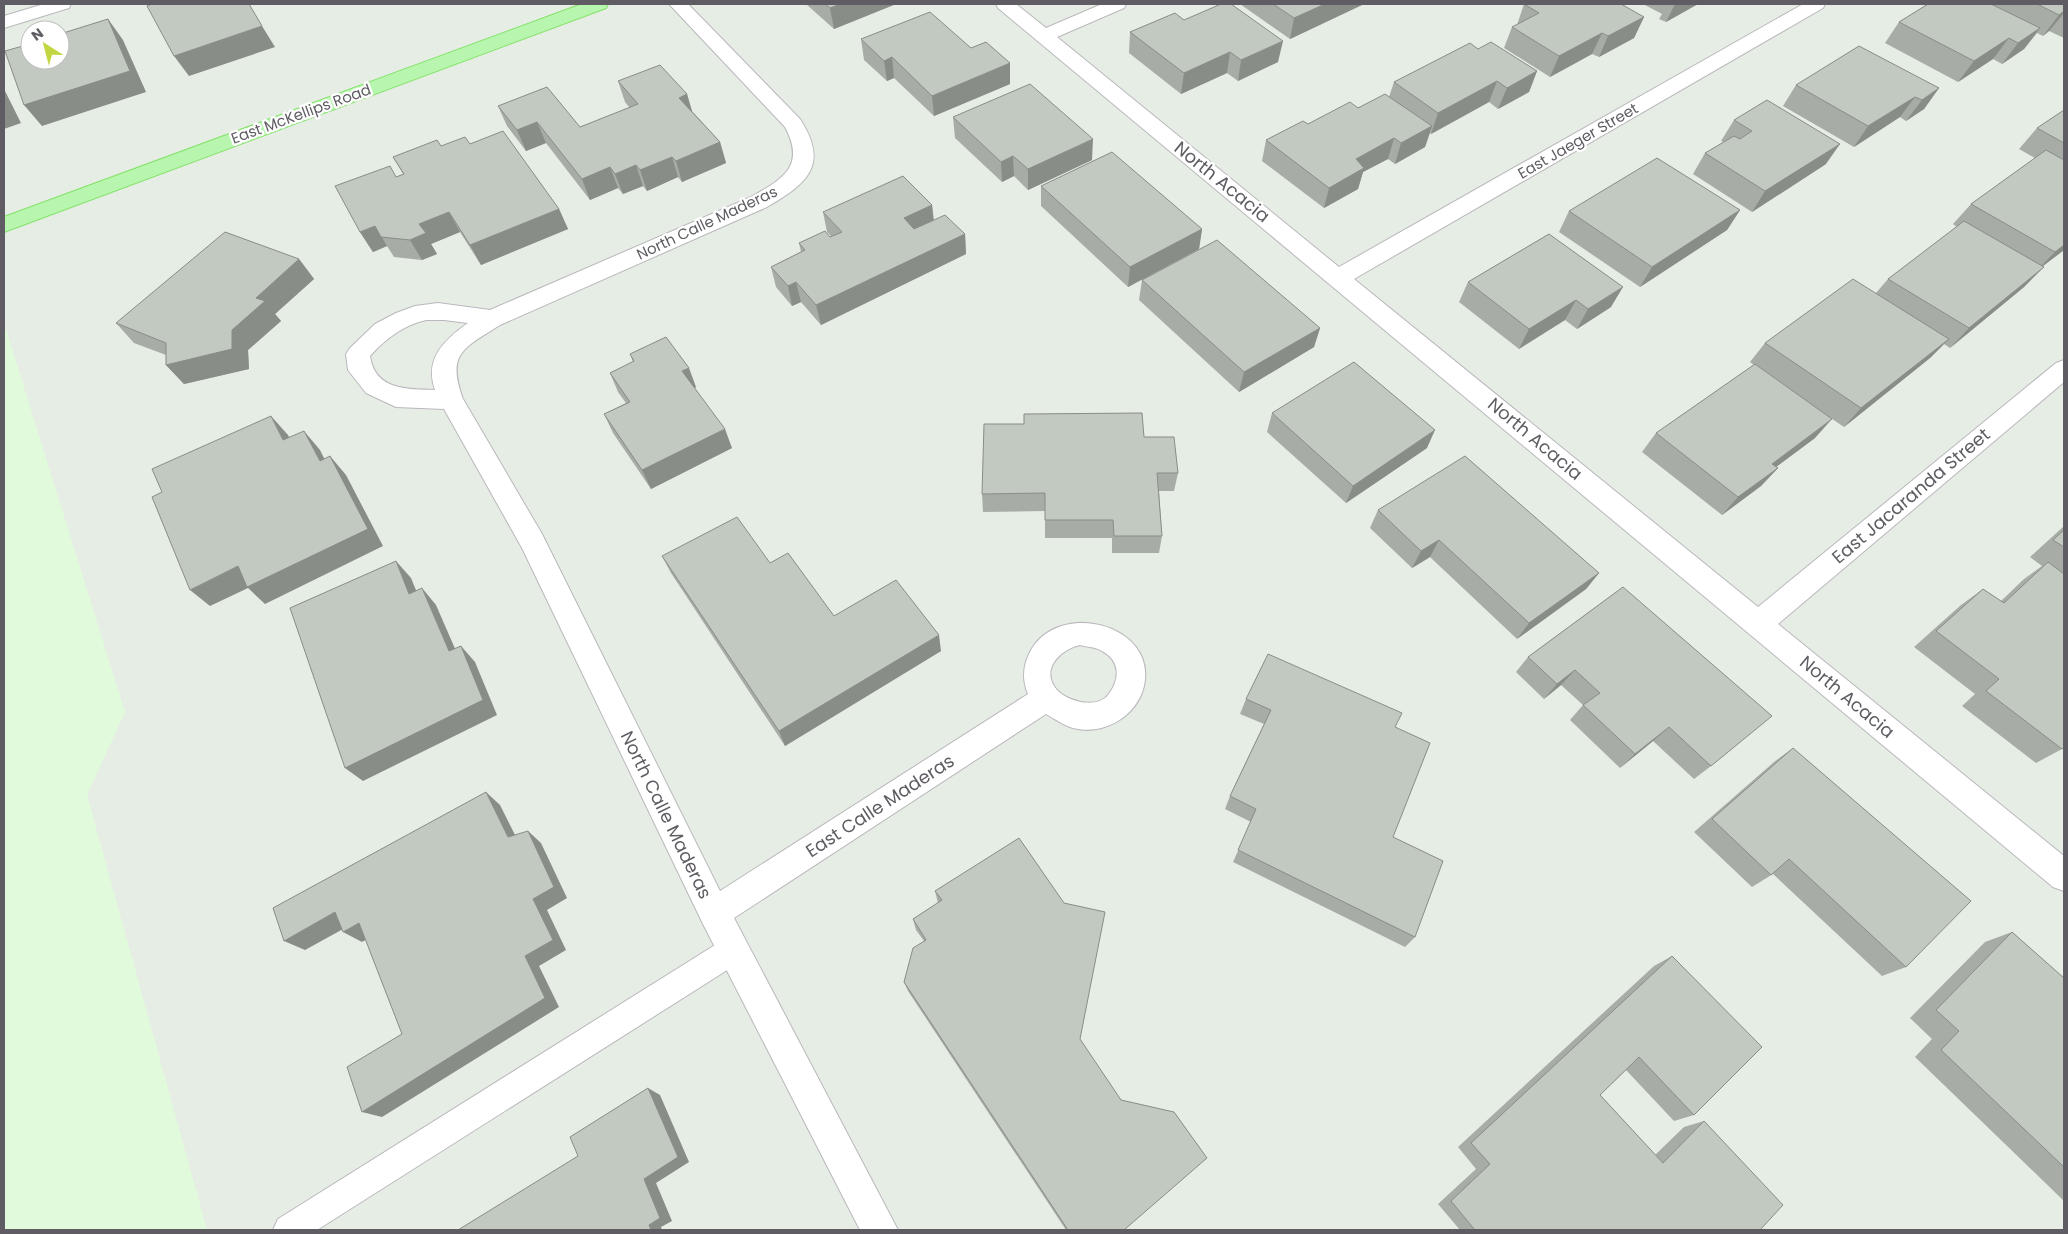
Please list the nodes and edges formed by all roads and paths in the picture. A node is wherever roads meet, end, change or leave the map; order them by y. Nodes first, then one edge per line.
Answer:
1 (62, 4) edge
2 (599, 4) edge
3 (678, 4) edge
4 (1005, 4) edge
5 (1117, 4) edge
6 (1816, 4) edge
7 (4, 22) edge
8 (1044, 36) junction
9 (4, 225) edge
10 (1339, 278) junction
11 (492, 319) junction
12 (2064, 369) edge
13 (451, 400) junction
14 (1758, 624) junction
15 (1046, 699) dead end
16 (2064, 876) edge
17 (714, 913) junction
18 (733, 950) junction
19 (289, 1230) edge
20 (880, 1230) edge

1 - 7 street
2 - 9 main road, East McKellips Road
3 - 11 street, North Calle Maderas
4 - 8 street, North Acacia
5 - 8 street
6 - 10 street, East Jaeger Street
8 - 10 street, North Acacia
10 - 14 street, North Acacia
11 - 13 street, North Calle Maderas
11 - 13 street
12 - 14 street, East Jacaranda Street
13 - 17 street, North Calle Maderas
14 - 16 street, North Acacia
15 - 17 street, East Calle Maderas
17 - 18 street, North Calle Maderas
18 - 19 lane
18 - 20 street, North Calle Maderas

